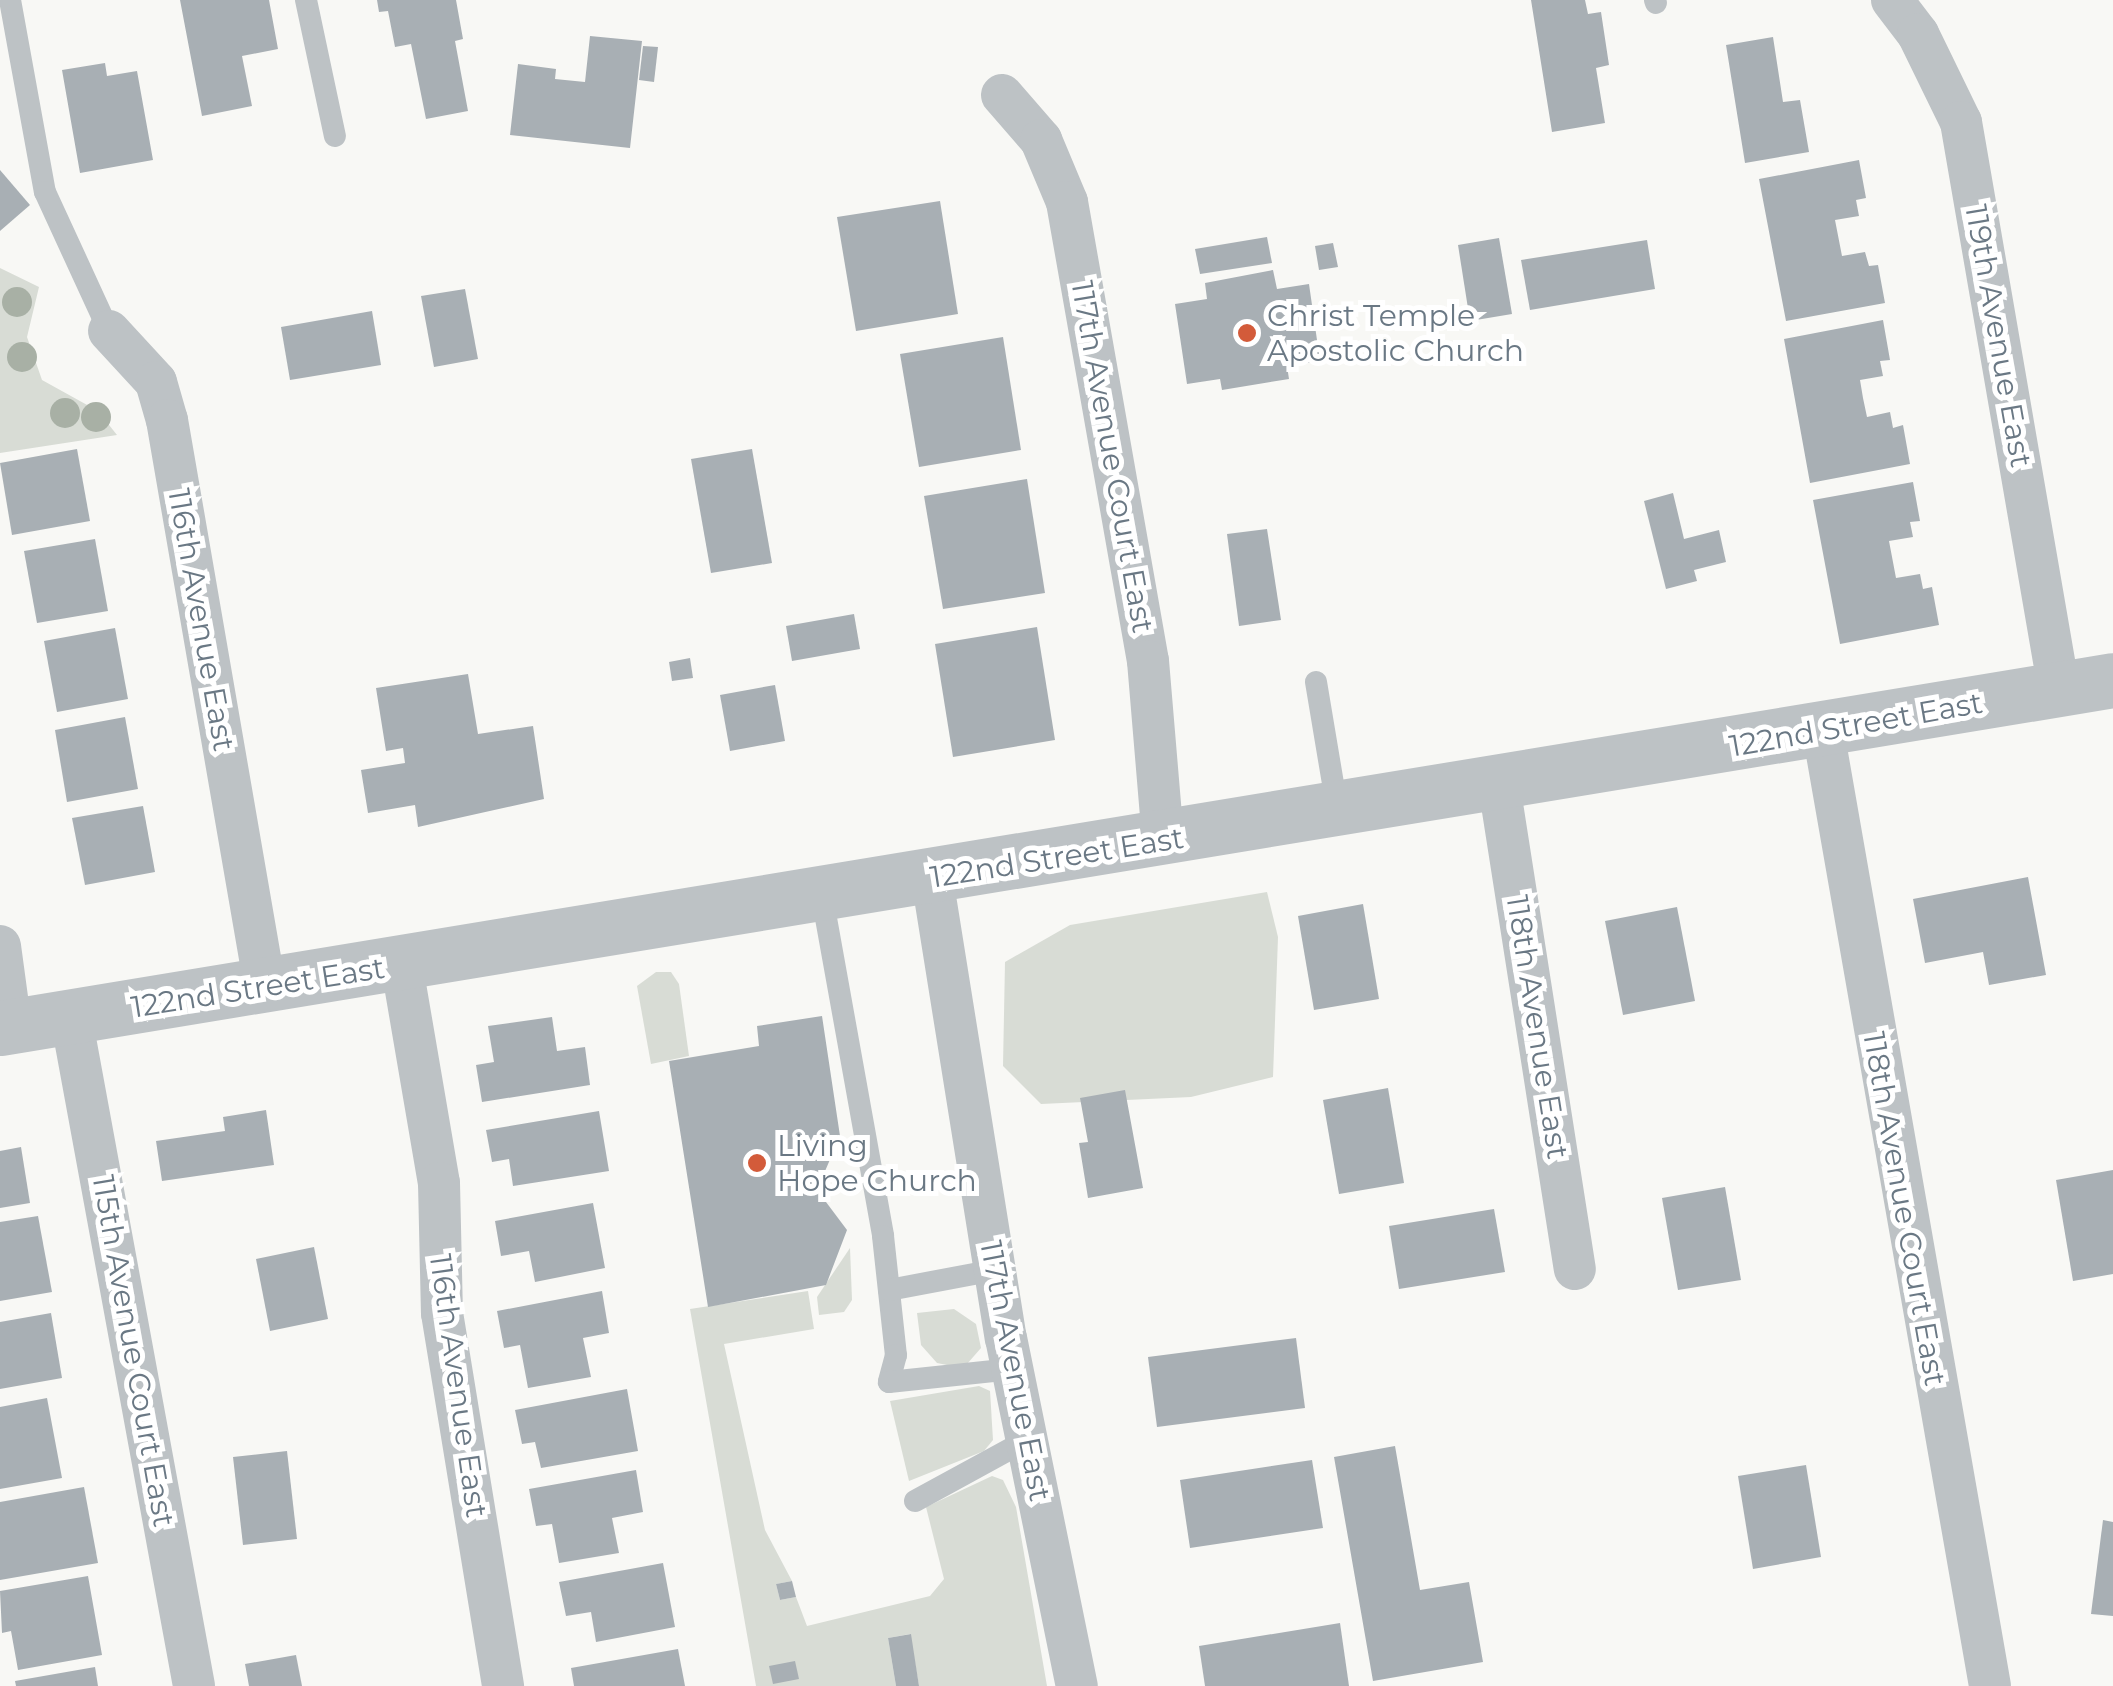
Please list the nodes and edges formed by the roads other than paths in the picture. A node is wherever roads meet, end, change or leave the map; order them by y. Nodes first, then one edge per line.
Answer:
1 (10, 0) edge
2 (306, 0) edge
3 (1892, 0) edge
4 (1002, 95) dead end
5 (335, 136) dead end
6 (109, 331) joint
7 (2113, 680) edge
8 (1316, 682) dead end
9 (2059, 690) junction
10 (1823, 731) junction
11 (1499, 785) junction
12 (1337, 812) junction
13 (1163, 840) junction
14 (932, 878) junction
15 (822, 896) junction
16 (0, 946) edge
17 (402, 966) junction
18 (265, 987) junction
19 (71, 1017) junction
20 (6, 1028) edge
21 (1575, 1269) dead end
22 (995, 1270) junction
23 (889, 1290) junction
24 (1012, 1369) junction
25 (1027, 1440) junction
26 (915, 1501) dead end
27 (194, 1686) edge
28 (503, 1686) edge
29 (1077, 1686) edge
30 (1990, 1686) edge

1 - 6 lane
2 - 5 lane
3 - 9 street, 119th Avenue East
4 - 13 street, 117th Avenue Court East
6 - 18 street, 116th Avenue East
7 - 9 street, 122nd Street East
8 - 12 lane
9 - 10 street, 122nd Street East
10 - 11 street, 122nd Street East
10 - 30 street, 118th Avenue Court East
11 - 12 street, 122nd Street East
11 - 21 street, 118th Avenue East
12 - 13 street, 122nd Street East
13 - 14 street, 122nd Street East
14 - 15 street, 122nd Street East
14 - 22 street, 117th Avenue East
15 - 17 street, 122nd Street East
15 - 23 lane
16 - 20 street
17 - 18 street, 122nd Street East
17 - 28 street, 116th Avenue East
18 - 19 street, 122nd Street East
19 - 20 street, 122nd Street East
19 - 27 street, 115th Avenue Court East
22 - 23 lane
22 - 24 street, 117th Avenue East
23 - 24 lane
24 - 25 street, 117th Avenue East
25 - 26 lane
25 - 29 street, 117th Avenue East

